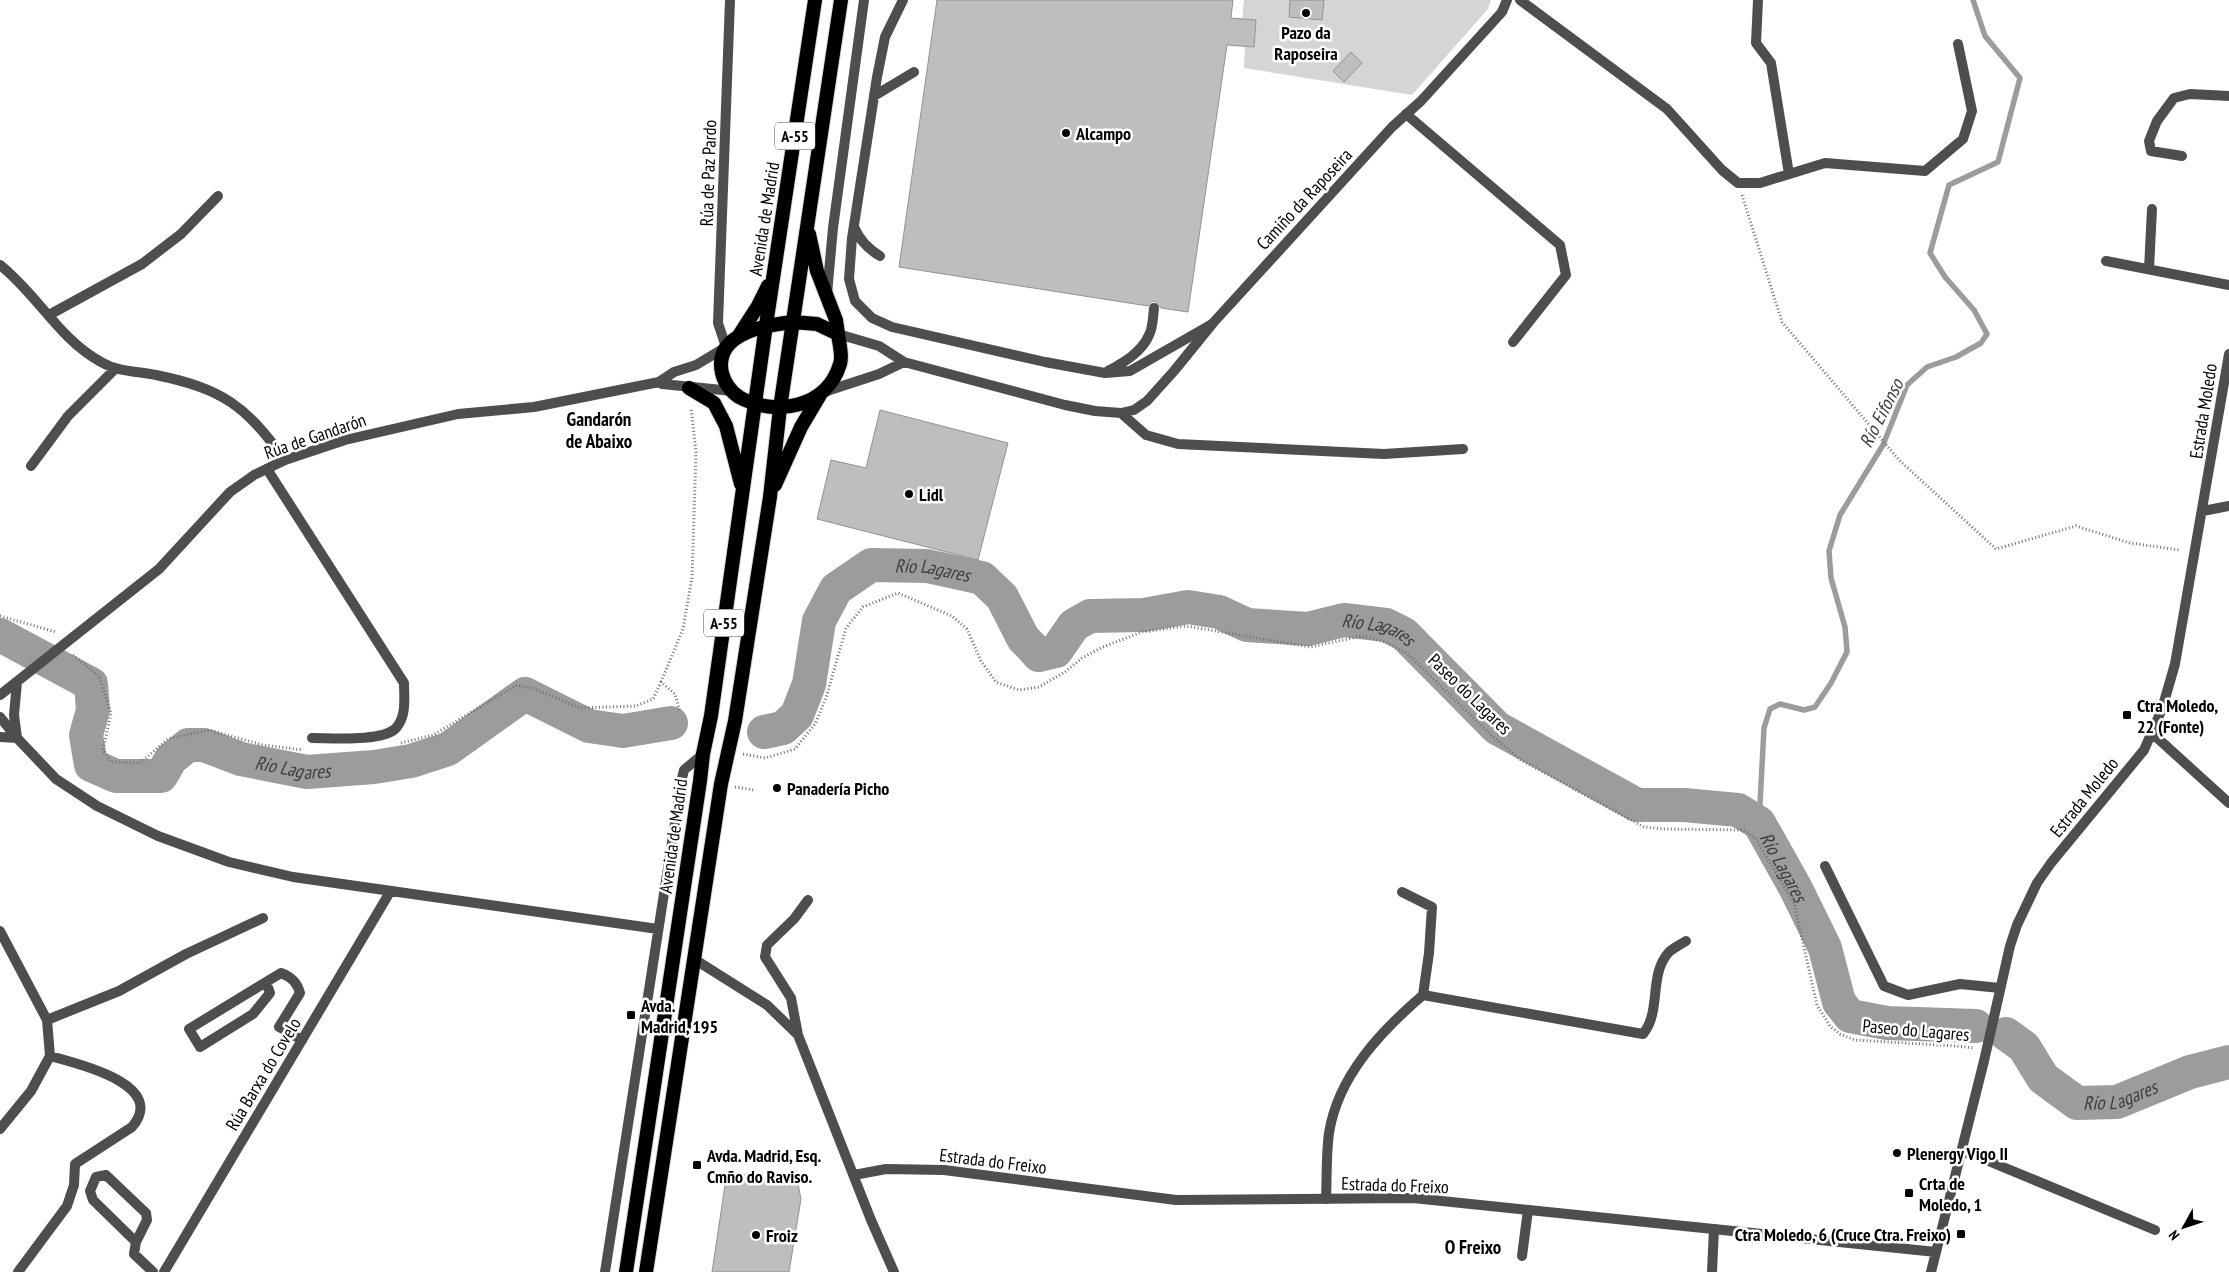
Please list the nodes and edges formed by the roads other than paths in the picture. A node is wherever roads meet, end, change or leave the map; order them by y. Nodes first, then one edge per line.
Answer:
1 (730, 0) edge
2 (816, 0) edge
3 (841, 0) edge
4 (864, 0) edge
5 (903, 0) edge
6 (1507, 0) edge
7 (1520, 0) edge
8 (1758, 0) edge
9 (1958, 44) dead end
10 (914, 72) dead end
11 (874, 96) junction
12 (2229, 96) edge
13 (1406, 114) junction
14 (2182, 156) dead end
15 (1789, 174) junction
16 (218, 196) dead end
17 (2152, 209) dead end
18 (854, 226) junction
19 (807, 227) junction
20 (880, 256) dead end
21 (2106, 261) dead end
22 (0, 265) edge
23 (2148, 269) junction
24 (774, 272) junction
25 (2229, 285) edge
26 (827, 298) junction
27 (1154, 308) dead end
28 (49, 315) junction
29 (793, 322) junction
30 (1213, 323) junction
31 (766, 325) junction
32 (838, 334) junction
33 (738, 338) junction
34 (1513, 342) dead end
35 (726, 347) junction
36 (2229, 354) edge
37 (904, 362) junction
38 (115, 369) junction
39 (1105, 373) junction
40 (659, 382) junction
41 (689, 388) junction
42 (727, 391) junction
43 (821, 393) junction
44 (755, 404) junction
45 (780, 408) junction
46 (1120, 413) junction
47 (726, 426) junction
48 (1463, 449) dead end
49 (285, 460) junction
50 (31, 466) dead end
51 (267, 469) junction
52 (743, 492) junction
53 (770, 497) junction
54 (2229, 506) edge
55 (2203, 511) junction
56 (17, 682) junction
57 (0, 695) edge
58 (0, 717) edge
59 (2153, 734) junction
60 (0, 736) edge
61 (17, 738) junction
62 (312, 738) dead end
63 (703, 754) junction
64 (2229, 803) edge
65 (1825, 866) dead end
66 (390, 892) junction
67 (1402, 892) dead end
68 (808, 900) dead end
69 (263, 918) dead end
70 (658, 930) junction
71 (0, 931) edge
72 (1686, 941) dead end
73 (694, 959) junction
74 (266, 982) junction
75 (2000, 988) junction
76 (1423, 995) junction
77 (47, 1020) junction
78 (798, 1035) junction
79 (302, 1040) junction
80 (50, 1056) junction
81 (0, 1129) edge
82 (1962, 1152) junction
83 (854, 1175) junction
84 (1326, 1199) junction
85 (1528, 1210) junction
86 (1714, 1229) junction
87 (2155, 1230) dead end
88 (136, 1242) junction
89 (1936, 1252) junction
90 (1522, 1256) dead end
91 (18, 1272) edge
92 (153, 1272) edge
93 (164, 1272) edge
94 (605, 1272) edge
95 (626, 1272) edge
96 (646, 1272) edge
97 (894, 1272) edge
98 (1712, 1272) edge
99 (1931, 1272) edge

1 - 35 street, Rúa de Paz Pardo
2 - 24 highway, Avenida de Madrid / A-55
3 - 19 highway, A-55
4 - 26 street
5 - 11 street
6 - 13 street, Camiño da Raposeira
7 - 15 street
8 - 15 street
9 - 15 street
10 - 11 street
11 - 18 street
12 - 14 street
13 - 30 street, Camiño da Raposeira
13 - 34 street
16 - 28 street
17 - 23 street
18 - 20 street
18 - 39 street
19 - 26 highway
19 - 29 highway, A-55
21 - 23 street
22 - 28 street
23 - 25 street
24 - 31 highway, Avenida de Madrid / A-55
24 - 33 highway
26 - 32 highway
27 - 39 street
28 - 38 street
29 - 31 highway
29 - 32 highway
29 - 45 highway, A-55
30 - 39 street
30 - 46 street, Camiño da Raposeira
31 - 33 highway
31 - 44 highway, A-55
32 - 37 street, Camiño da Raposeira
32 - 43 highway
33 - 35 highway
35 - 40 street, Rúa de Gandarón
35 - 42 highway
36 - 55 street, Estrada Moledo
37 - 43 street
37 - 46 street, Camiño da Raposeira
38 - 49 street
38 - 50 street
40 - 41 street, Rúa de Gandarón
40 - 49 street, Rúa de Gandarón
41 - 42 street, Rúa de Gandarón
41 - 47 highway
42 - 44 highway
42 - 47 highway
43 - 45 highway
43 - 53 highway
44 - 45 highway
44 - 52 highway, Avenida de Madrid / A-55
45 - 53 highway, A-55
46 - 48 street
47 - 52 highway
49 - 51 street, Rúa de Gandarón
51 - 56 street, Rúa de Gandarón
51 - 62 street
52 - 63 highway, Avenida de Madrid / A-55
53 - 73 highway, A-55
54 - 55 street
55 - 59 street, Estrada Moledo
56 - 57 street, Rúa de Gandarón
56 - 61 street
58 - 61 street
59 - 64 street
59 - 75 street, Estrada Moledo
60 - 61 street
61 - 66 street
63 - 70 street
63 - 95 highway, Avenida de Madrid / A-55
65 - 75 street
66 - 70 street
66 - 79 street, Rúa Barxa do Covelo
67 - 76 street
68 - 78 street
69 - 77 street
70 - 94 street
71 - 77 street
72 - 76 street
73 - 78 street
73 - 96 highway, A-55
74 - 74 street
74 - 79 street
75 - 82 street, Estrada Moledo
76 - 84 street
77 - 80 street
78 - 83 street
79 - 93 street, Rúa Barxa do Covelo
80 - 81 street
80 - 91 street
82 - 87 street
82 - 89 street, Estrada Moledo
83 - 84 street, Estrada do Freixo
83 - 97 street
84 - 85 street, Estrada do Freixo
85 - 86 street, Estrada do Freixo
85 - 90 street
86 - 89 street, Estrada do Freixo
86 - 98 street
88 - 88 street
88 - 92 street
89 - 99 street, Estrada Moledo

